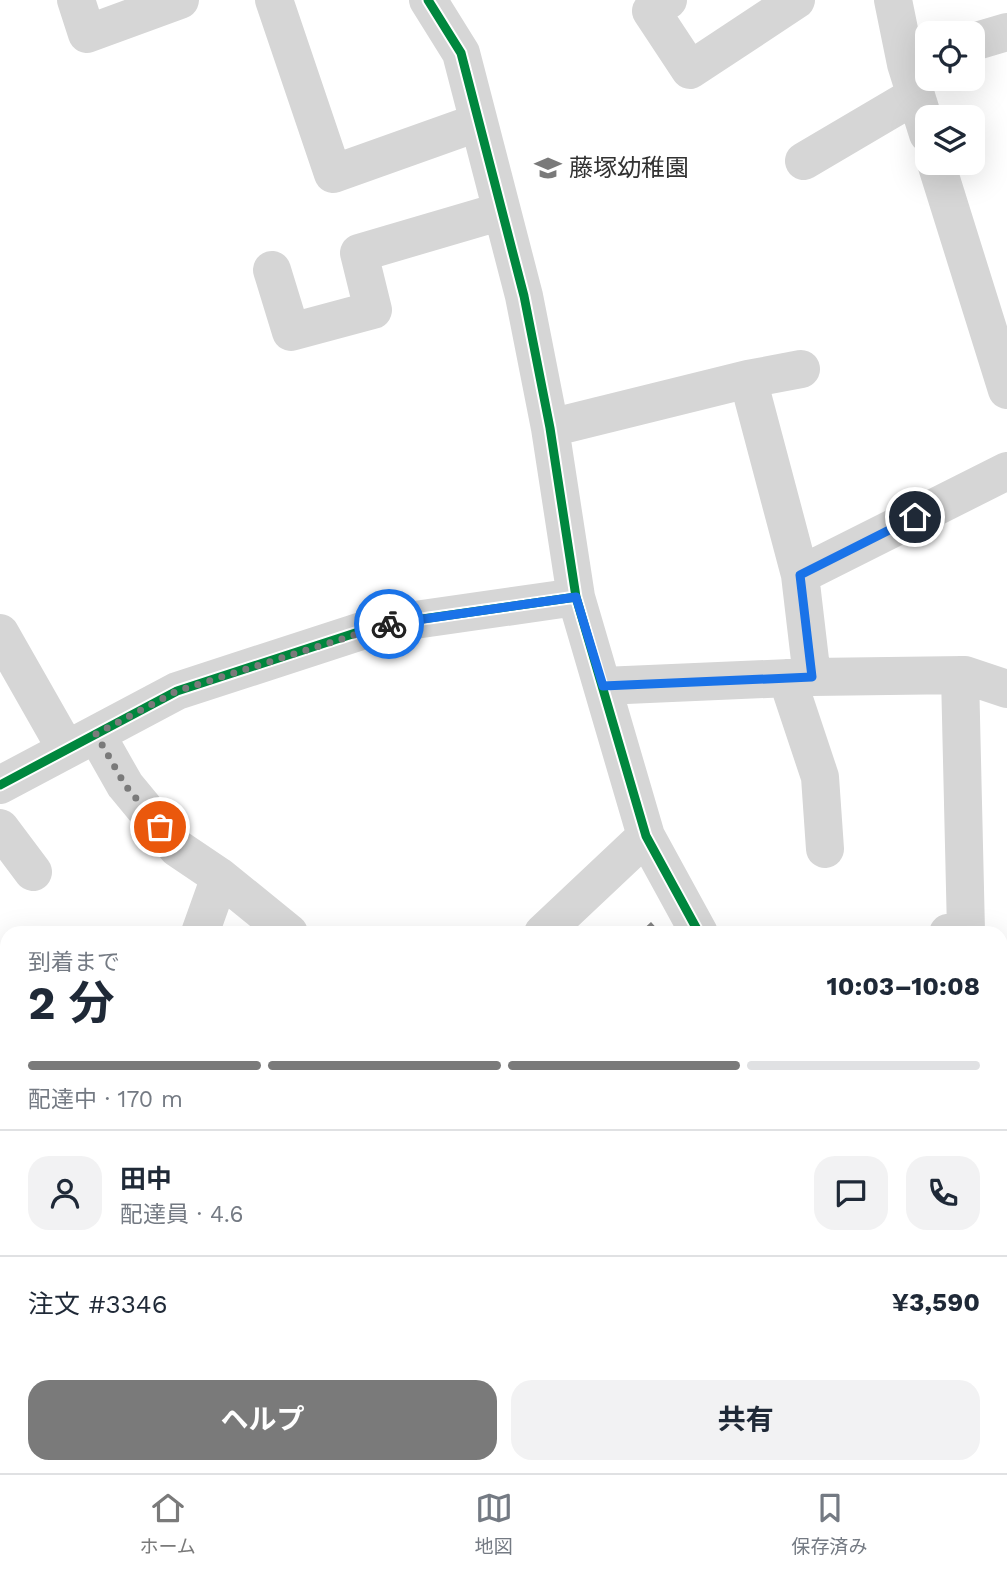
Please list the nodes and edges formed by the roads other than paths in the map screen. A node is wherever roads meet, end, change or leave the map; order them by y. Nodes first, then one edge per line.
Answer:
1 (76, 0) edge
2 (180, 0) edge
3 (274, 0) edge
4 (428, 0) edge
5 (668, 0) edge
6 (796, 0) edge
7 (893, 0) edge
8 (1007, 32) edge
9 (985, 38) edge
10 (915, 69) edge
11 (915, 73) edge
12 (479, 122) junction
13 (804, 161) dead end
14 (940, 175) edge
15 (502, 211) junction
16 (272, 271) dead end
17 (801, 369) dead end
18 (748, 379) junction
19 (1007, 390) edge
20 (550, 428) junction
21 (1007, 471) edge
22 (800, 575) junction
23 (576, 597) junction
24 (0, 633) edge
25 (960, 675) junction
26 (799, 677) junction
27 (603, 686) junction
28 (1007, 689) edge
29 (81, 742) junction
30 (5, 771) edge
31 (0, 828) edge
32 (646, 836) junction
33 (825, 849) dead end
34 (33, 872) dead end
35 (220, 877) junction
36 (202, 926) edge
37 (280, 926) edge
38 (550, 926) edge
39 (695, 926) edge
40 (966, 926) edge

1 - 2 street
3 - 12 street
4 - 12 street
5 - 6 street
7 - 10 street
8 - 9 street
11 - 13 street
12 - 15 street
14 - 19 street
15 - 16 street
15 - 20 street
17 - 18 street
18 - 20 street
18 - 22 street
20 - 23 street
21 - 22 street
22 - 26 street
23 - 27 street
23 - 29 street
24 - 29 street
25 - 26 street
25 - 28 street
25 - 40 street
26 - 27 street
26 - 33 street
27 - 32 street
29 - 30 street
29 - 35 street
31 - 34 street
32 - 38 street
32 - 39 street
35 - 36 street
35 - 37 street

